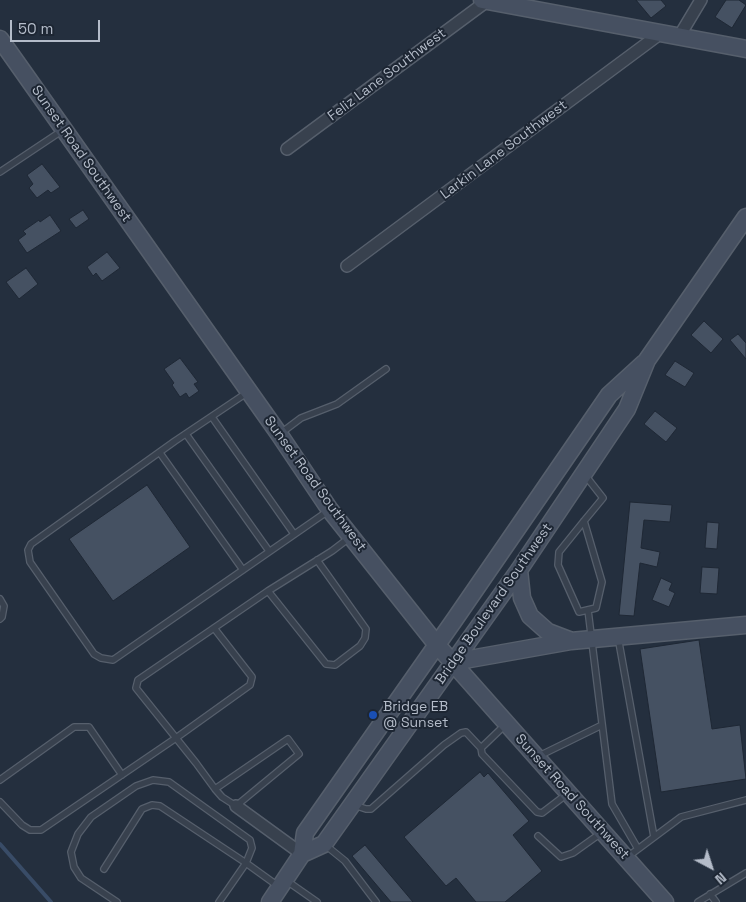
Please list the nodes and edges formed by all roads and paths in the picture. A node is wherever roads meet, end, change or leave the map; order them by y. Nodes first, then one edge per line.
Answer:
1 (485, 0) edge
2 (701, 0) edge
3 (661, 34) junction
4 (680, 35) junction
5 (0, 40) edge
6 (746, 48) edge
7 (65, 129) junction
8 (288, 149) dead end
9 (0, 172) edge
10 (746, 217) edge
11 (347, 266) dead end
12 (647, 360) junction
13 (386, 369) dead end
14 (248, 392) junction
15 (212, 417) junction
16 (186, 434) junction
17 (279, 434) junction
18 (160, 453) junction
19 (584, 474) junction
20 (330, 510) junction
21 (584, 521) junction
22 (294, 534) junction
23 (351, 536) junction
24 (269, 551) junction
25 (317, 560) junction
26 (243, 570) junction
27 (519, 570) junction
28 (268, 591) junction
29 (0, 599) edge
30 (588, 610) junction
31 (0, 619) edge
32 (746, 625) edge
33 (214, 628) junction
34 (617, 636) junction
35 (592, 638) junction
36 (571, 641) junction
37 (437, 645) junction
38 (453, 662) junction
39 (507, 723) junction
40 (602, 725) junction
41 (176, 738) junction
42 (481, 748) junction
43 (537, 758) junction
44 (122, 775) junction
45 (0, 780) edge
46 (215, 789) junction
47 (568, 793) junction
48 (746, 800) edge
49 (0, 802) edge
50 (353, 804) junction
51 (236, 806) junction
52 (603, 832) junction
53 (538, 836) dead end
54 (654, 837) junction
55 (324, 844) junction
56 (302, 854) junction
57 (632, 854) junction
58 (246, 863) junction
59 (104, 869) dead end
60 (746, 873) edge
61 (282, 884) junction
62 (710, 894) junction
63 (117, 902) edge
64 (219, 902) edge
65 (270, 902) edge
66 (317, 902) edge
67 (376, 902) edge
68 (665, 902) edge
69 (698, 902) edge
70 (716, 902) edge

1 - 3 street
1 - 8 street, Feliz Lane Southwest
2 - 4 street
3 - 4 street
3 - 11 street, Larkin Lane Southwest
4 - 6 street
5 - 7 street, Sunset Road Southwest
7 - 9 lane
7 - 14 street, Sunset Road Southwest
10 - 12 street, Bridge Boulevard Southwest
12 - 19 street, Bridge Boulevard Southwest
12 - 37 street, Bridge Boulevard Southwest
13 - 17 lane
14 - 15 lane
14 - 17 street, Sunset Road Southwest
15 - 16 lane
15 - 22 lane
16 - 18 lane
16 - 24 lane
17 - 20 street, Sunset Road Southwest
18 - 26 lane
18 - 26 lane
19 - 21 lane
19 - 27 street, Bridge Boulevard Southwest
20 - 22 lane
20 - 23 street, Sunset Road Southwest
21 - 30 lane
21 - 30 lane
22 - 24 lane
23 - 25 lane
23 - 37 street, Sunset Road Southwest
24 - 26 lane
25 - 28 lane
25 - 28 lane
27 - 36 street
27 - 38 street, Bridge Boulevard Southwest
28 - 33 lane
29 - 31 lane
30 - 35 lane
32 - 34 street
33 - 41 lane
33 - 41 lane
34 - 35 street
34 - 54 lane
35 - 36 street
35 - 40 lane
36 - 38 street
37 - 38 street, Sunset Road Southwest
37 - 56 street, Bridge Boulevard Southwest
38 - 39 street, Sunset Road Southwest
38 - 50 street, Bridge Boulevard Southwest
39 - 42 lane
39 - 43 street, Sunset Road Southwest
40 - 43 lane
40 - 57 lane
41 - 44 lane
41 - 46 lane
42 - 47 lane
42 - 50 lane
43 - 47 street, Sunset Road Southwest
44 - 45 lane
44 - 49 lane
46 - 51 lane
46 - 51 lane
47 - 52 street, Sunset Road Southwest
48 - 54 lane
50 - 55 street, Bridge Boulevard Southwest
51 - 56 street
52 - 53 lane
52 - 57 street, Sunset Road Southwest
54 - 57 lane
55 - 56 street, Bridge Boulevard Southwest
55 - 67 lane
56 - 61 street, Bridge Boulevard Southwest
57 - 68 street, Sunset Road Southwest
58 - 59 lane
58 - 61 lane
58 - 63 lane
58 - 64 lane
60 - 62 lane
61 - 65 street, Bridge Boulevard Southwest
61 - 66 lane
62 - 69 lane
62 - 70 lane

